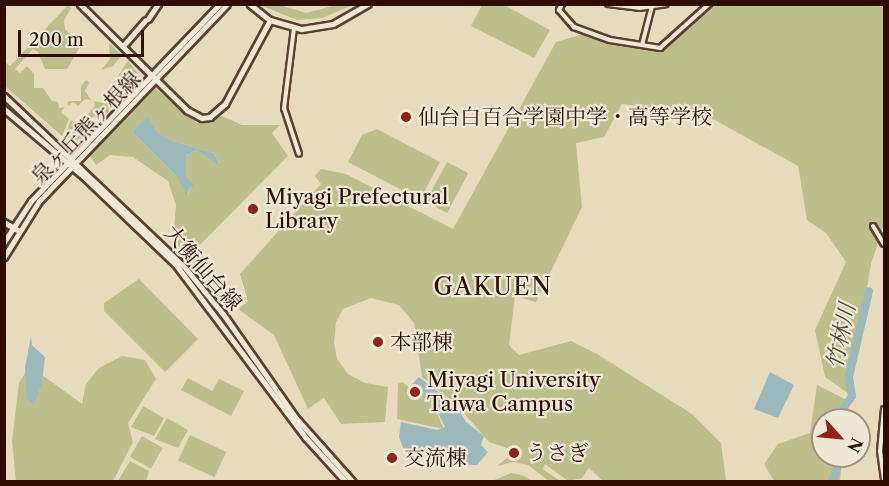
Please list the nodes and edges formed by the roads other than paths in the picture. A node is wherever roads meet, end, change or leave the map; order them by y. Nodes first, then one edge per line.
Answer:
1 (80, 4) edge
2 (158, 4) edge
3 (220, 4) edge
4 (227, 4) edge
5 (250, 4) edge
6 (368, 4) edge
7 (562, 4) edge
8 (608, 4) edge
9 (666, 4) edge
10 (709, 4) edge
11 (616, 6) edge
12 (640, 6) edge
13 (652, 6) junction
14 (270, 20) junction
15 (294, 28) junction
16 (124, 45) junction
17 (642, 45) junction
18 (155, 75) junction
19 (4, 96) edge
20 (4, 108) edge
21 (299, 154) dead end
22 (72, 162) junction
23 (4, 222) edge
24 (873, 226) dead end
25 (15, 229) junction
26 (4, 242) edge
27 (885, 244) edge
28 (4, 257) edge
29 (221, 316) junction
30 (885, 409) edge
31 (885, 481) edge
32 (346, 482) edge
33 (353, 482) edge

1 - 16 street
2 - 16 street
3 - 18 main road, 泉ヶ丘熊ヶ根線
4 - 18 main road, 泉ヶ丘熊ヶ根線
5 - 14 street
6 - 15 street
7 - 17 street
8 - 11 street
9 - 13 street
10 - 17 street
11 - 12 street
12 - 13 street
13 - 17 street
14 - 15 street
14 - 18 street
15 - 21 street
16 - 18 street
18 - 22 main road, 泉ヶ丘熊ヶ根線
19 - 22 main road, 大衡仙台線
20 - 22 main road, 大衡仙台線
22 - 25 main road, 泉ヶ丘熊ヶ根線
22 - 29 main road, 大衡仙台線
23 - 25 street
24 - 27 street
25 - 26 main road, 泉ヶ丘熊ヶ根線
25 - 28 main road, 泉ヶ丘熊ヶ根線
29 - 32 main road, 大衡仙台線
29 - 33 main road, 大衡仙台線
30 - 31 street

